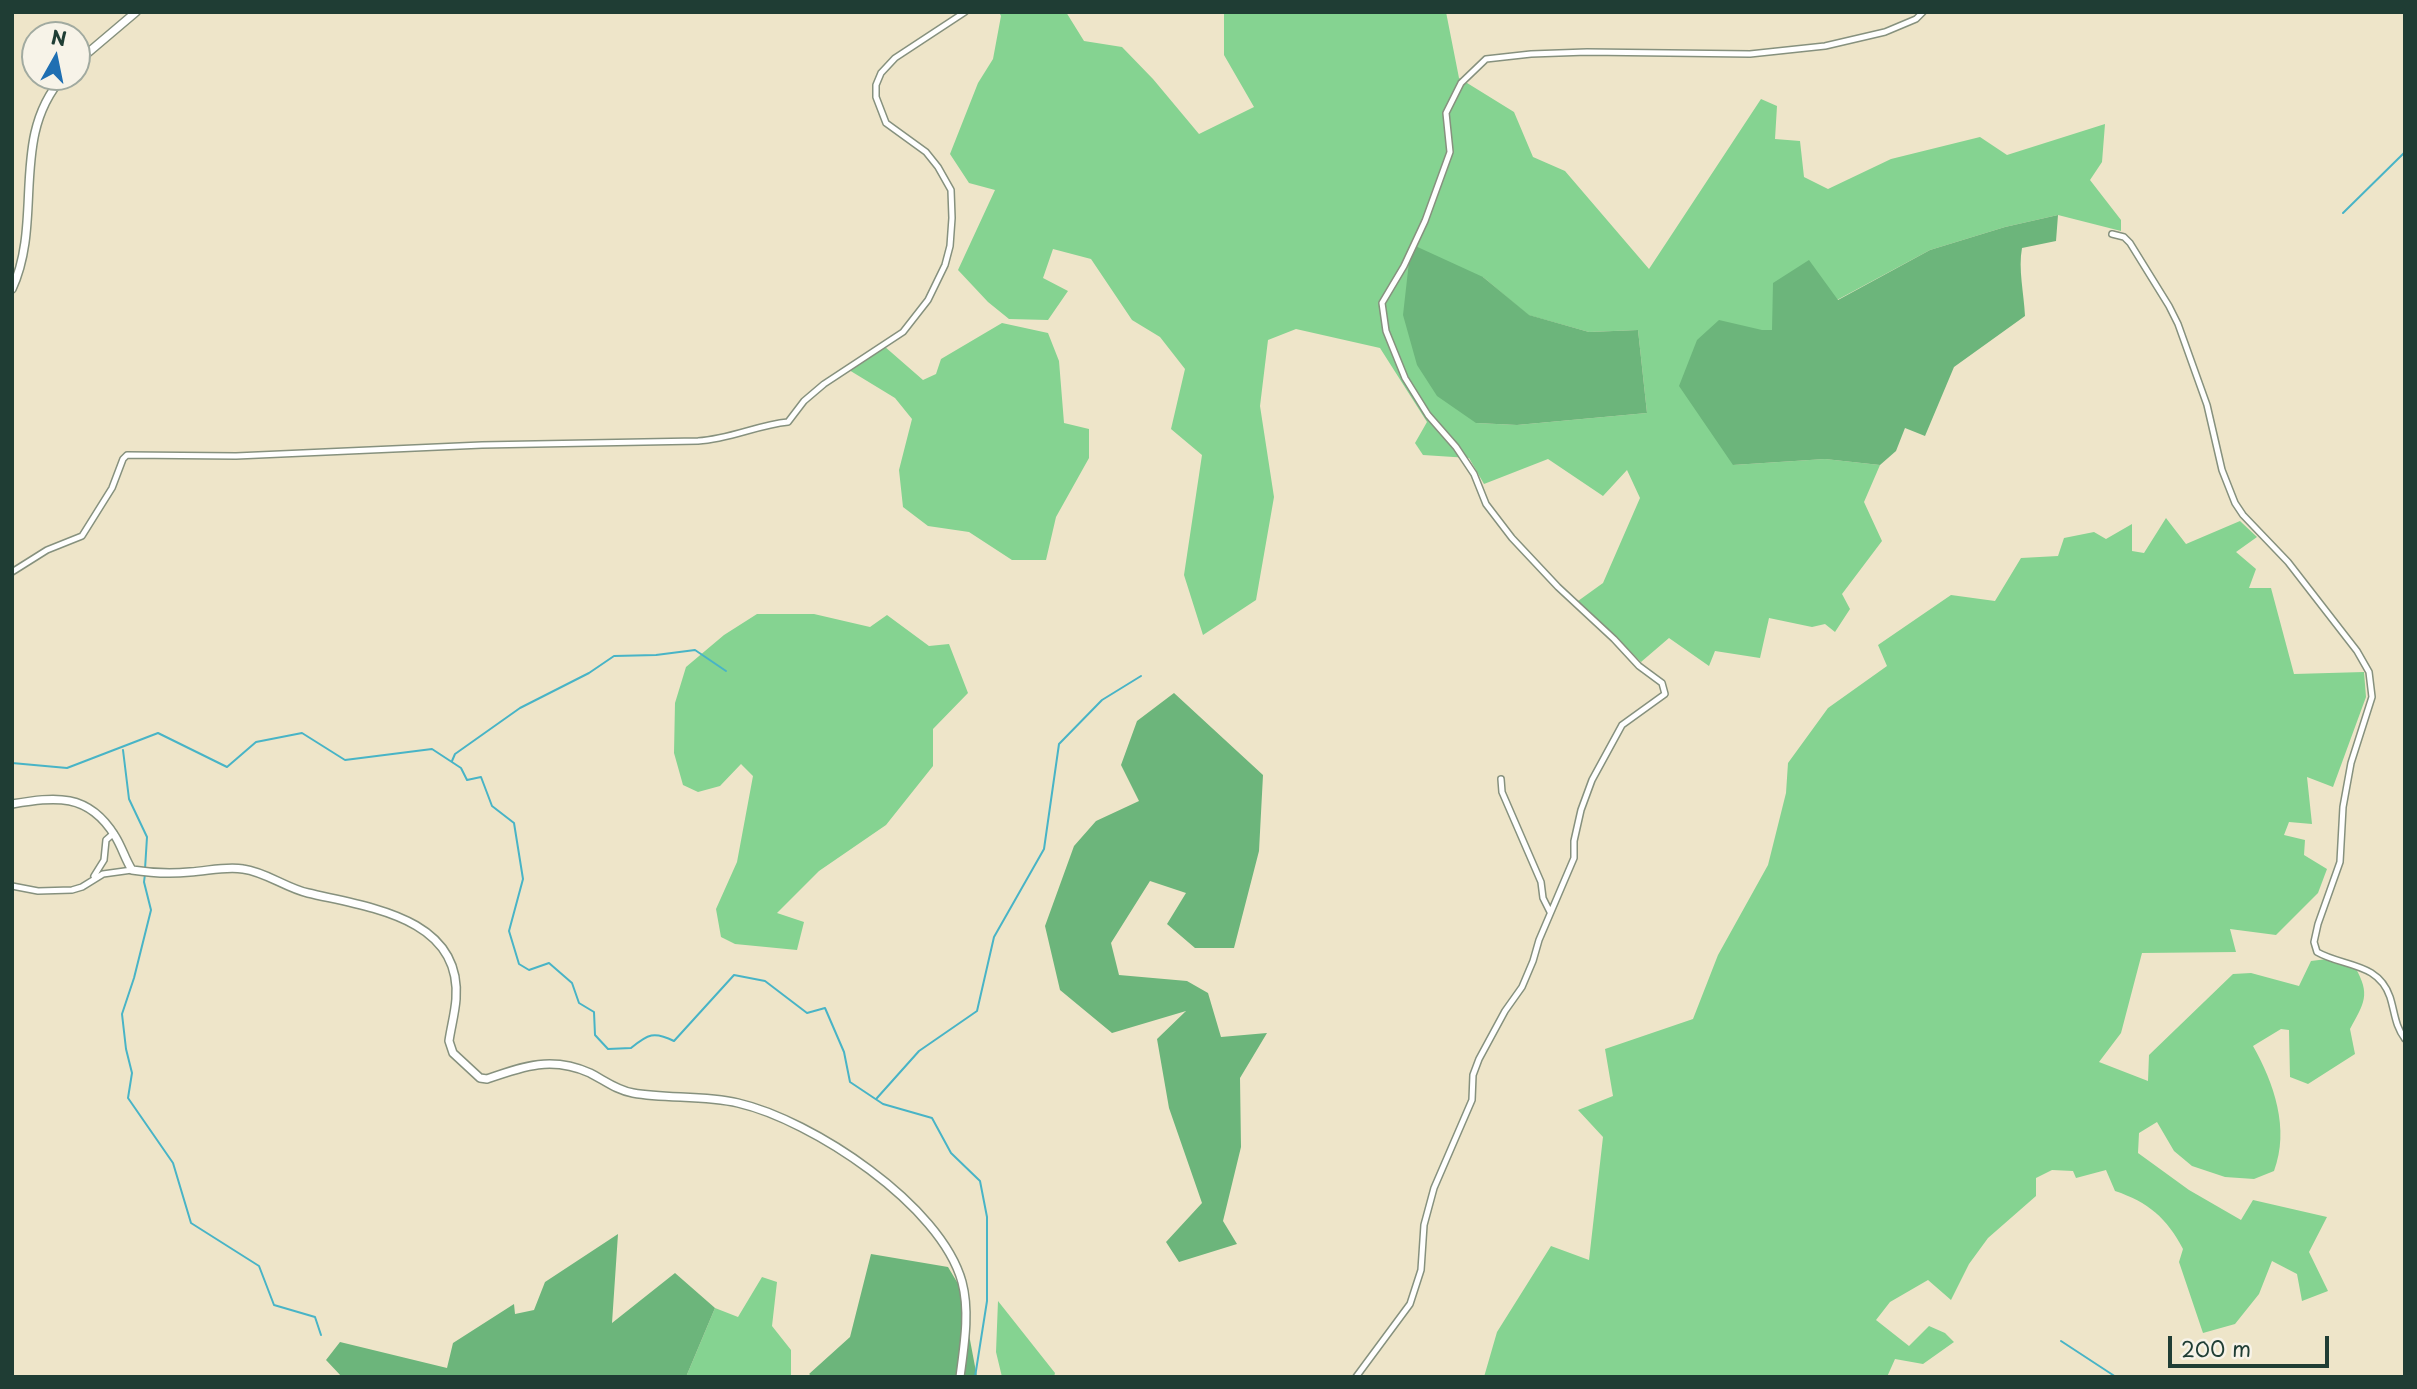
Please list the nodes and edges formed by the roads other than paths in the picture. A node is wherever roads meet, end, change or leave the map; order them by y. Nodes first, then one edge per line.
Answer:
1 (136, 12) edge
2 (965, 12) edge
3 (1923, 12) edge
4 (91, 50) edge
5 (52, 91) edge
6 (2112, 234) dead end
7 (12, 289) edge
8 (12, 572) edge
9 (1501, 779) dead end
10 (12, 804) edge
11 (114, 834) junction
12 (134, 870) junction
13 (92, 878) junction
14 (12, 886) edge
15 (1550, 912) junction
16 (2405, 1039) edge
17 (960, 1377) edge
18 (1356, 1377) edge

1 - 4 street
2 - 8 street
3 - 15 street
5 - 7 street
6 - 16 street
9 - 15 street
10 - 11 street
11 - 12 street
11 - 13 street
12 - 13 street
12 - 17 street
13 - 14 street
15 - 18 street

